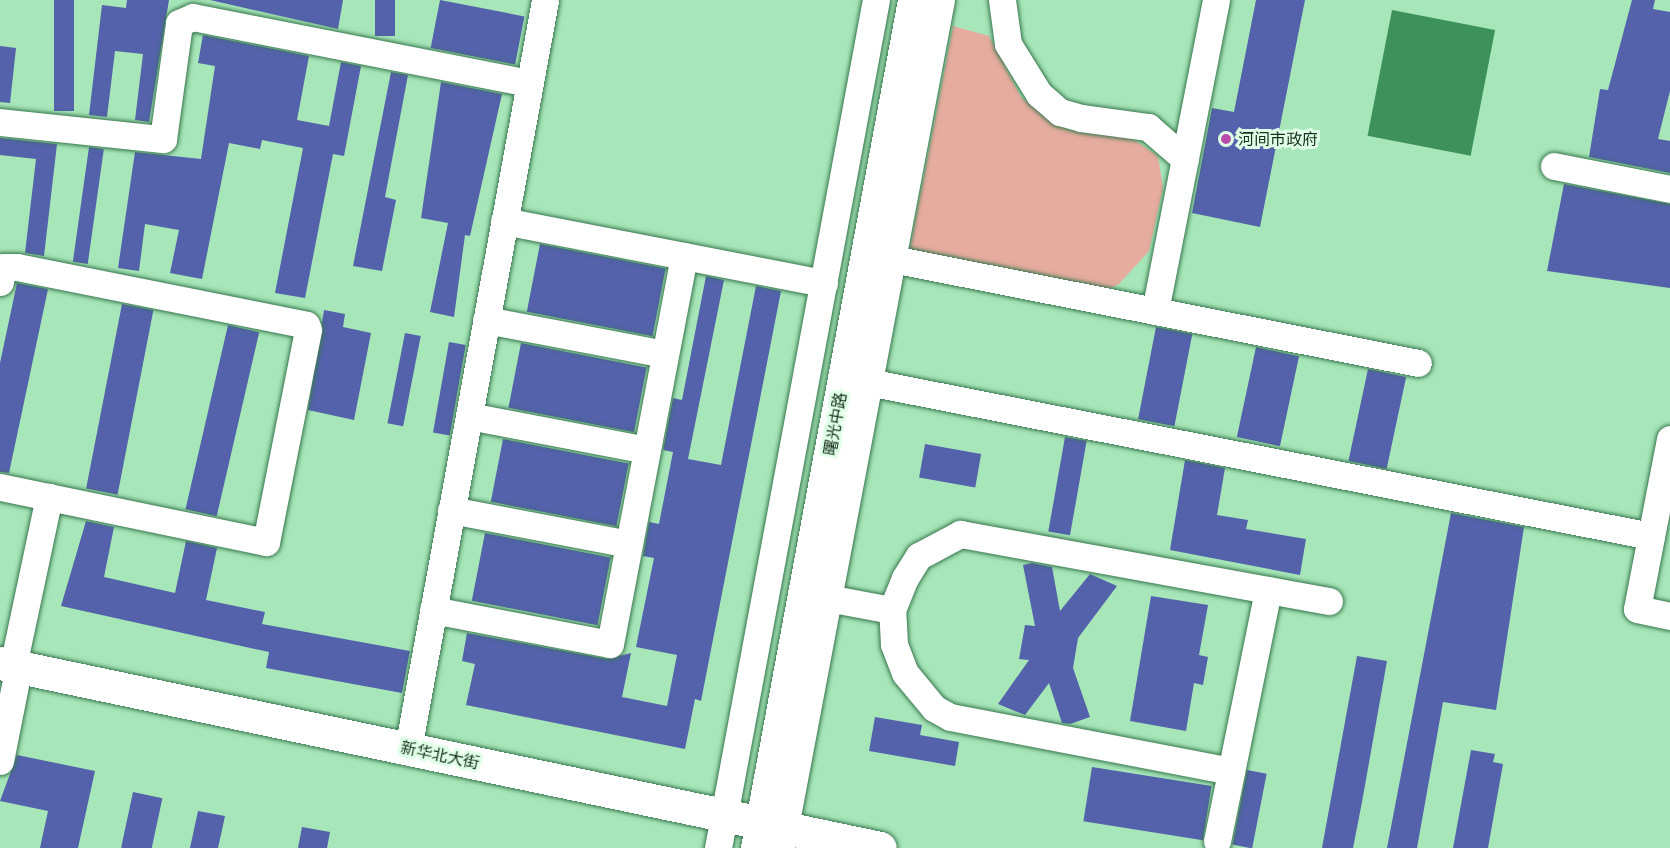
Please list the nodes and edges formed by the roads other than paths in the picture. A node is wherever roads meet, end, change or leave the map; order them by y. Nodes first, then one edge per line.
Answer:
1 (545, 0) edge
2 (876, 0) edge
3 (895, 0) edge
4 (914, 0) edge
5 (941, 0) edge
6 (1216, 0) edge
7 (994, 1) edge
8 (530, 83) junction
9 (0, 122) edge
10 (1185, 159) junction
11 (1554, 166) dead end
12 (1670, 189) edge
13 (504, 221) junction
14 (684, 256) junction
15 (892, 259) junction
16 (0, 282) edge
17 (824, 283) junction
18 (1155, 311) junction
19 (486, 320) junction
20 (665, 354) junction
21 (1418, 363) dead end
22 (868, 382) junction
23 (469, 416) junction
24 (1670, 439) edge
25 (647, 450) junction
26 (0, 487) edge
27 (49, 497) junction
28 (452, 510) junction
29 (1652, 536) junction
30 (629, 544) junction
31 (1268, 590) junction
32 (816, 596) junction
33 (1329, 602) dead end
34 (433, 610) junction
35 (892, 610) junction
36 (1670, 616) edge
37 (7, 674) edge
38 (408, 749) junction
39 (0, 761) edge
40 (1231, 771) junction
41 (754, 837) edge
42 (1217, 841) dead end
43 (880, 848) edge

1 - 8 street
2 - 17 street
3 - 41 main road, 曙光中路
4 - 32 main road, 曙光中路
5 - 15 street
6 - 10 street
7 - 10 street
8 - 9 street
8 - 13 street
10 - 18 street
11 - 12 street
13 - 14 street
13 - 19 street
14 - 17 street
14 - 20 street
15 - 18 street
15 - 22 street
16 - 27 street
17 - 41 street
18 - 21 street
19 - 20 street
19 - 23 street
20 - 25 street
22 - 29 street
22 - 32 street
23 - 25 street
23 - 28 street
24 - 29 street
25 - 30 street
26 - 27 street
27 - 37 street
28 - 30 street
28 - 34 street
29 - 36 street
30 - 34 street
31 - 33 street
31 - 35 street
31 - 40 street
32 - 35 street
32 - 41 main road, 曙光中路
34 - 38 street
35 - 40 street
37 - 38 main road, 新华北大街
37 - 39 street
37 - 41 main road, 新华北大街
38 - 41 main road, 新华北大街
40 - 42 street
41 - 43 main road, 新华北大街

